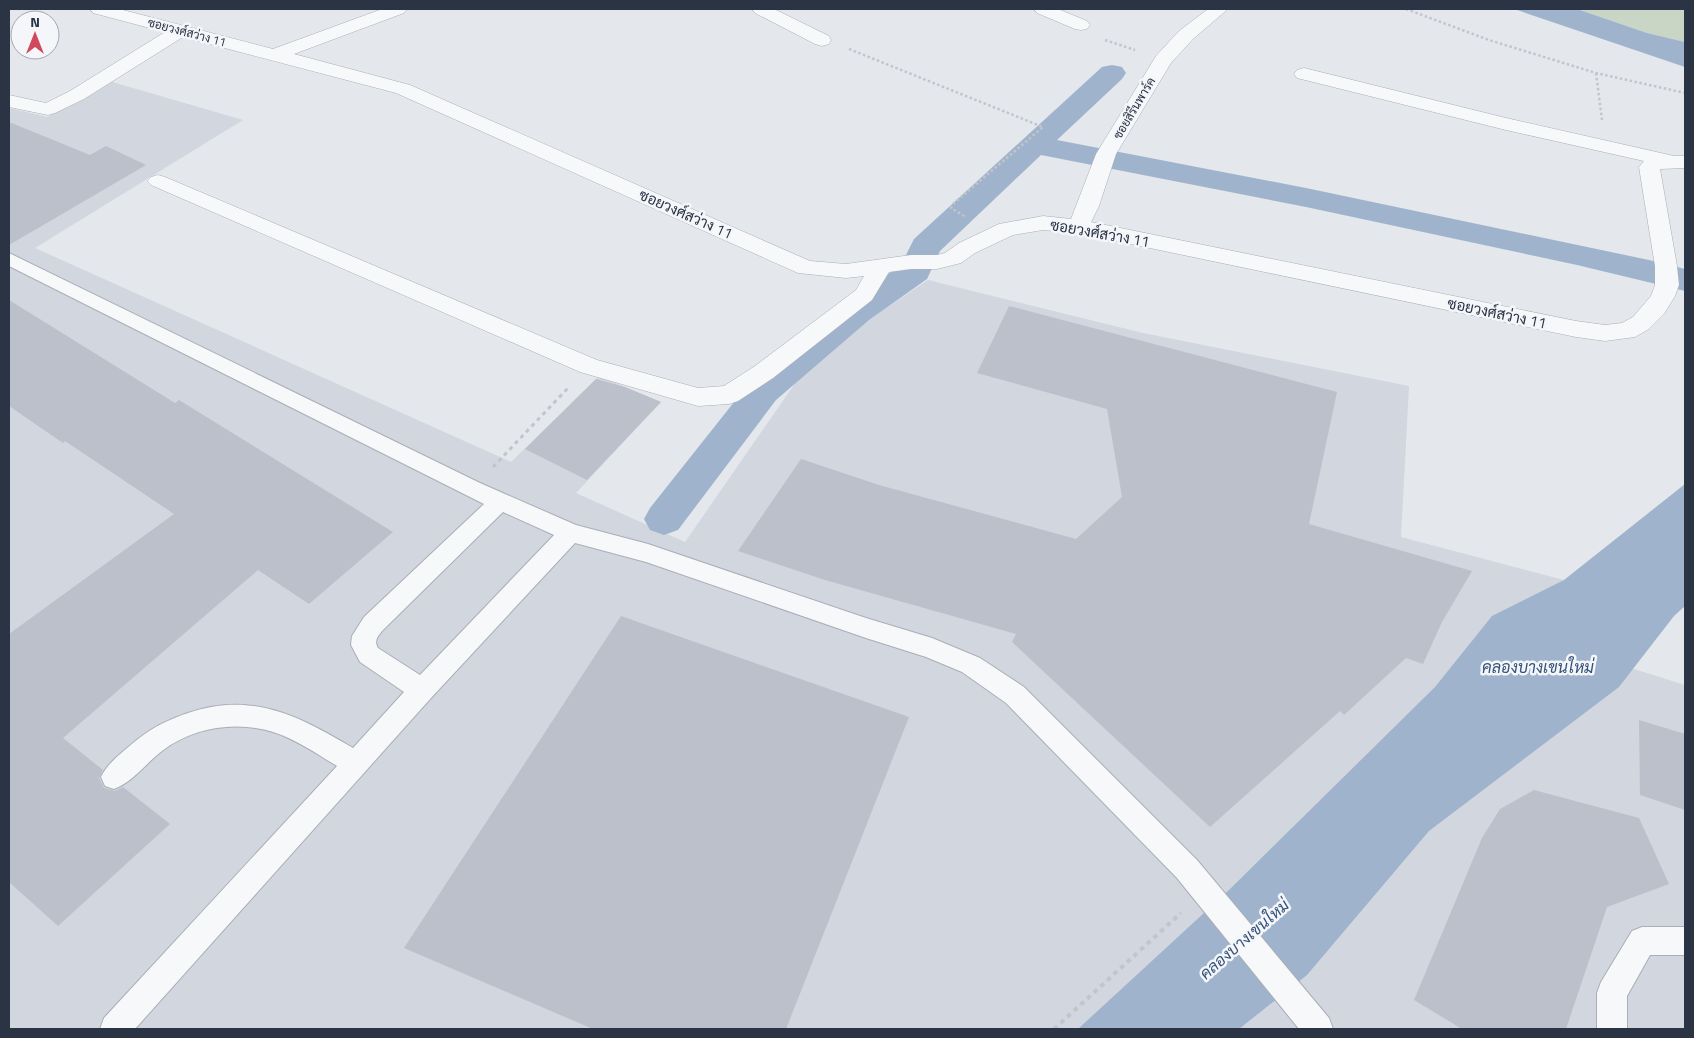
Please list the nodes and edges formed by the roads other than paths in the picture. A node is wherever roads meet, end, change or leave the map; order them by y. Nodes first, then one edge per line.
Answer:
1 (99, 9) edge
2 (155, 9) edge
3 (398, 9) edge
4 (761, 9) edge
5 (1043, 9) edge
6 (1219, 9) edge
7 (134, 18) junction
8 (1076, 22) road end
9 (181, 30) junction
10 (822, 40) dead end
11 (275, 55) junction
12 (1304, 74) dead end
13 (9, 101) edge
14 (1676, 161) edge
15 (158, 181) dead end
16 (1078, 226) junction
17 (9, 259) edge
18 (881, 267) junction
19 (501, 501) junction
20 (571, 532) junction
21 (422, 690) junction
22 (356, 763) junction
23 (114, 777) dead end
24 (1685, 941) edge
25 (115, 1029) edge
26 (1318, 1029) edge
27 (1612, 1029) edge

1 - 7 street, ซอยวงศ์สว่าง 11
2 - 7 street
3 - 11 street
4 - 10 street
5 - 8 street
6 - 16 street, ซอยสิรีนพาร์ค
7 - 9 street, ซอยวงศ์สว่าง 11
9 - 11 street, ซอยวงศ์สว่าง 11
9 - 13 street
11 - 18 street, ซอยวงศ์สว่าง 11
12 - 14 street
14 - 16 street, ซอยวงศ์สว่าง 11
15 - 18 street
16 - 18 street, ซอยวงศ์สว่าง 11
17 - 19 lane
19 - 20 lane
19 - 21 lane
20 - 21 lane
20 - 26 lane
21 - 22 lane
22 - 23 lane
22 - 25 lane
24 - 27 lane

